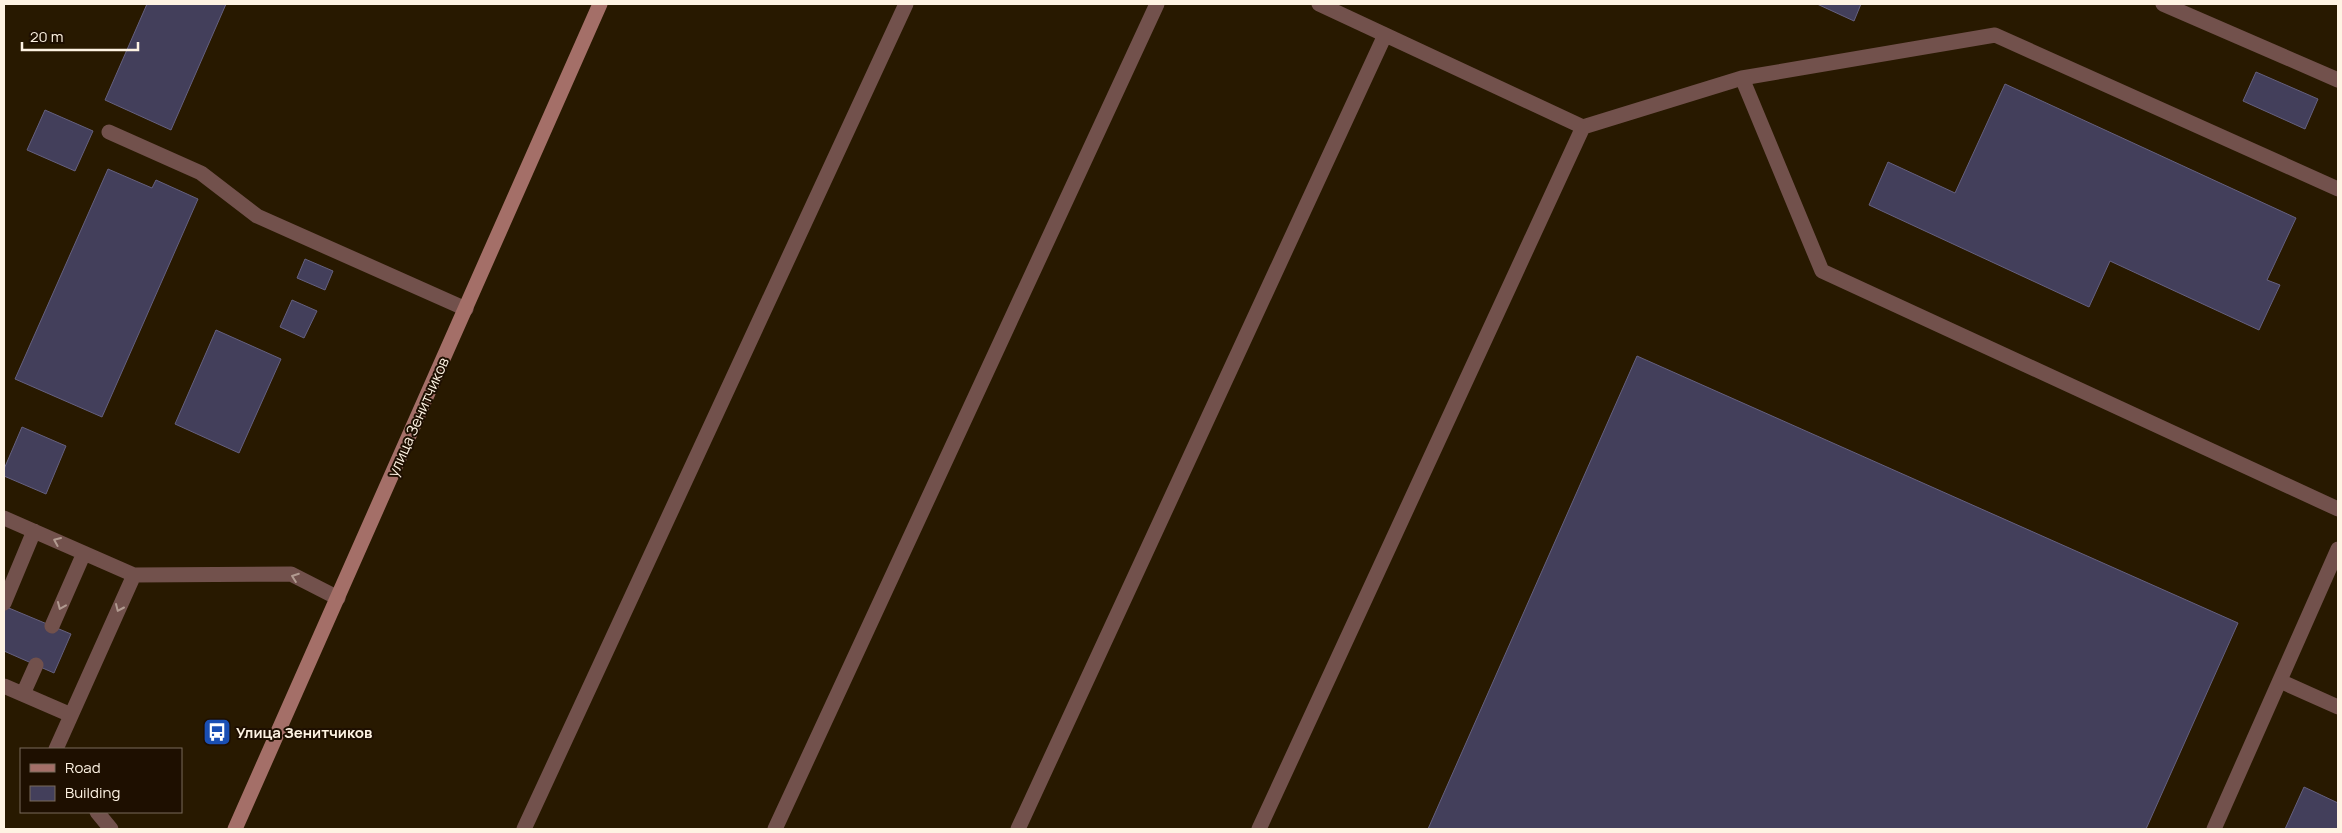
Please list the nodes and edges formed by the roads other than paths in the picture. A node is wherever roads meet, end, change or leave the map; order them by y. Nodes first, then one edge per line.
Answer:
1 (906, 4) edge
2 (1157, 4) edge
3 (1319, 4) edge
4 (2163, 4) edge
5 (597, 5) edge
6 (1385, 35) junction
7 (1742, 78) junction
8 (2338, 80) edge
9 (1584, 127) junction
10 (108, 132) dead end
11 (2338, 189) edge
12 (466, 309) junction
13 (2338, 509) edge
14 (4, 518) edge
15 (34, 531) junction
16 (2338, 549) edge
17 (84, 553) junction
18 (134, 574) junction
19 (338, 598) junction
20 (4, 603) edge
21 (52, 626) dead end
22 (36, 665) dead end
23 (2280, 681) junction
24 (4, 686) edge
25 (23, 694) junction
26 (2338, 707) edge
27 (71, 715) junction
28 (56, 748) edge
29 (98, 813) edge
30 (111, 829) edge
31 (235, 829) edge
32 (524, 829) edge
33 (775, 829) edge
34 (1018, 829) edge
35 (1258, 829) edge
36 (2214, 829) edge

1 - 32 lane
2 - 33 lane
3 - 6 lane
4 - 8 lane
5 - 12 street, улица Зенитчиков
6 - 9 lane
6 - 34 lane
7 - 9 lane
7 - 11 lane
7 - 13 lane
9 - 35 lane
10 - 12 lane
12 - 19 street, улица Зенитчиков
14 - 15 lane
17 -> 15 lane
15 - 20 lane
16 - 23 lane
17 - 18 lane
17 -> 21 lane
19 -> 18 lane
18 -> 27 lane
19 - 31 street, улица Зенитчиков
22 - 25 lane
23 - 26 lane
23 - 36 lane
24 - 25 lane
25 - 27 lane
27 - 28 lane
29 - 30 lane

